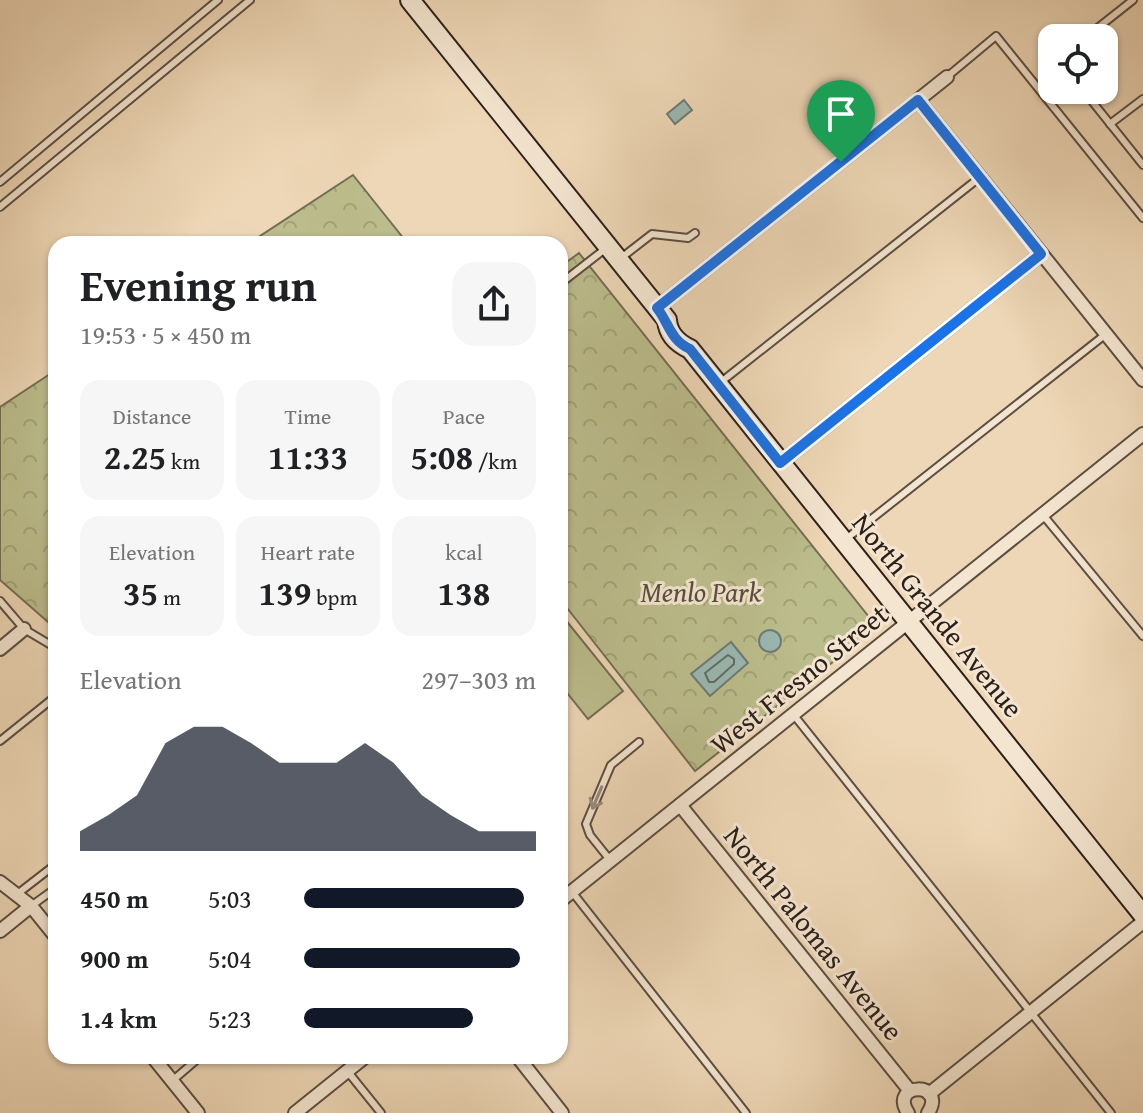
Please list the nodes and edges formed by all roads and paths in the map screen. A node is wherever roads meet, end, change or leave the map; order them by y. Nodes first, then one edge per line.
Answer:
1 (218, 0) edge
2 (250, 0) edge
3 (1133, 0) edge
4 (413, 1) edge
5 (1103, 24) edge
6 (947, 77) joint
7 (1143, 99) edge
8 (918, 100) junction
9 (1094, 104) edge
10 (1110, 124) junction
11 (1143, 165) edge
12 (980, 177) junction
13 (0, 182) edge
14 (0, 207) edge
15 (1143, 218) edge
16 (695, 233) dead end
17 (613, 253) junction
18 (1041, 254) junction
19 (568, 279) edge
20 (662, 314) junction
21 (1106, 334) junction
22 (1143, 380) edge
23 (718, 384) junction
24 (1143, 434) edge
25 (780, 463) junction
26 (1043, 515) junction
27 (843, 541) junction
28 (0, 601) edge
29 (909, 622) junction
30 (24, 629) junction
31 (1143, 636) edge
32 (48, 643) edge
33 (0, 649) edge
34 (48, 702) edge
35 (793, 714) junction
36 (0, 741) edge
37 (639, 742) dead end
38 (680, 805) junction
39 (611, 860) junction
40 (48, 870) edge
41 (0, 882) edge
42 (572, 891) junction
43 (48, 894) edge
44 (568, 894) edge
45 (16, 895) junction
46 (31, 906) junction
47 (1143, 915) edge
48 (1143, 922) edge
49 (48, 927) edge
50 (0, 931) edge
51 (1031, 1012) junction
52 (158, 1064) edge
53 (192, 1064) edge
54 (356, 1064) edge
55 (523, 1064) edge
56 (348, 1071) junction
57 (172, 1081) junction
58 (910, 1091) junction
59 (929, 1094) junction
60 (906, 1112) edge
61 (198, 1113) edge
62 (295, 1113) edge
63 (381, 1113) edge
64 (562, 1113) edge
65 (746, 1113) edge
66 (929, 1113) edge
67 (1111, 1113) edge

1 - 13 lane
2 - 14 lane
3 - 5 lane
4 - 17 main road, North Grande Avenue
6 - 8 street
6 - 15 lane
7 - 10 lane
8 - 12 street
8 - 20 street
9 - 10 lane
10 - 11 lane
12 - 18 street
12 - 23 lane
16 - 17 lane
17 - 19 lane
17 - 20 main road, North Grande Avenue
18 - 21 street
18 - 25 street
20 - 23 main road, North Grande Avenue
21 - 22 street
21 - 27 lane
23 - 25 main road, North Grande Avenue
24 - 26 street, West Fresno Street
25 - 27 main road, North Grande Avenue
26 - 29 street, West Fresno Street
26 - 31 lane
27 - 29 main road, North Grande Avenue
28 - 30 lane
29 - 35 street, West Fresno Street
29 - 47 main road, North Grande Avenue
30 - 32 lane
30 - 33 street
34 - 36 lane
35 - 38 street, West Fresno Street
35 - 51 lane
37 -> 39 lane
38 - 39 street, West Fresno Street
38 - 58 street, North Palomas Avenue
39 - 42 street, West Fresno Street
40 - 45 lane
41 - 45 street
42 - 44 street, West Fresno Street
42 - 65 lane
43 - 46 lane
45 - 46 street
46 - 49 street
46 - 50 street
48 - 51 street
51 - 59 street
51 - 67 lane
52 - 57 street
53 - 57 lane
54 - 56 street
55 - 64 street
56 - 62 street
56 - 63 lane
57 - 61 street
58 - 59 street
58 - 60 street
59 - 66 street

